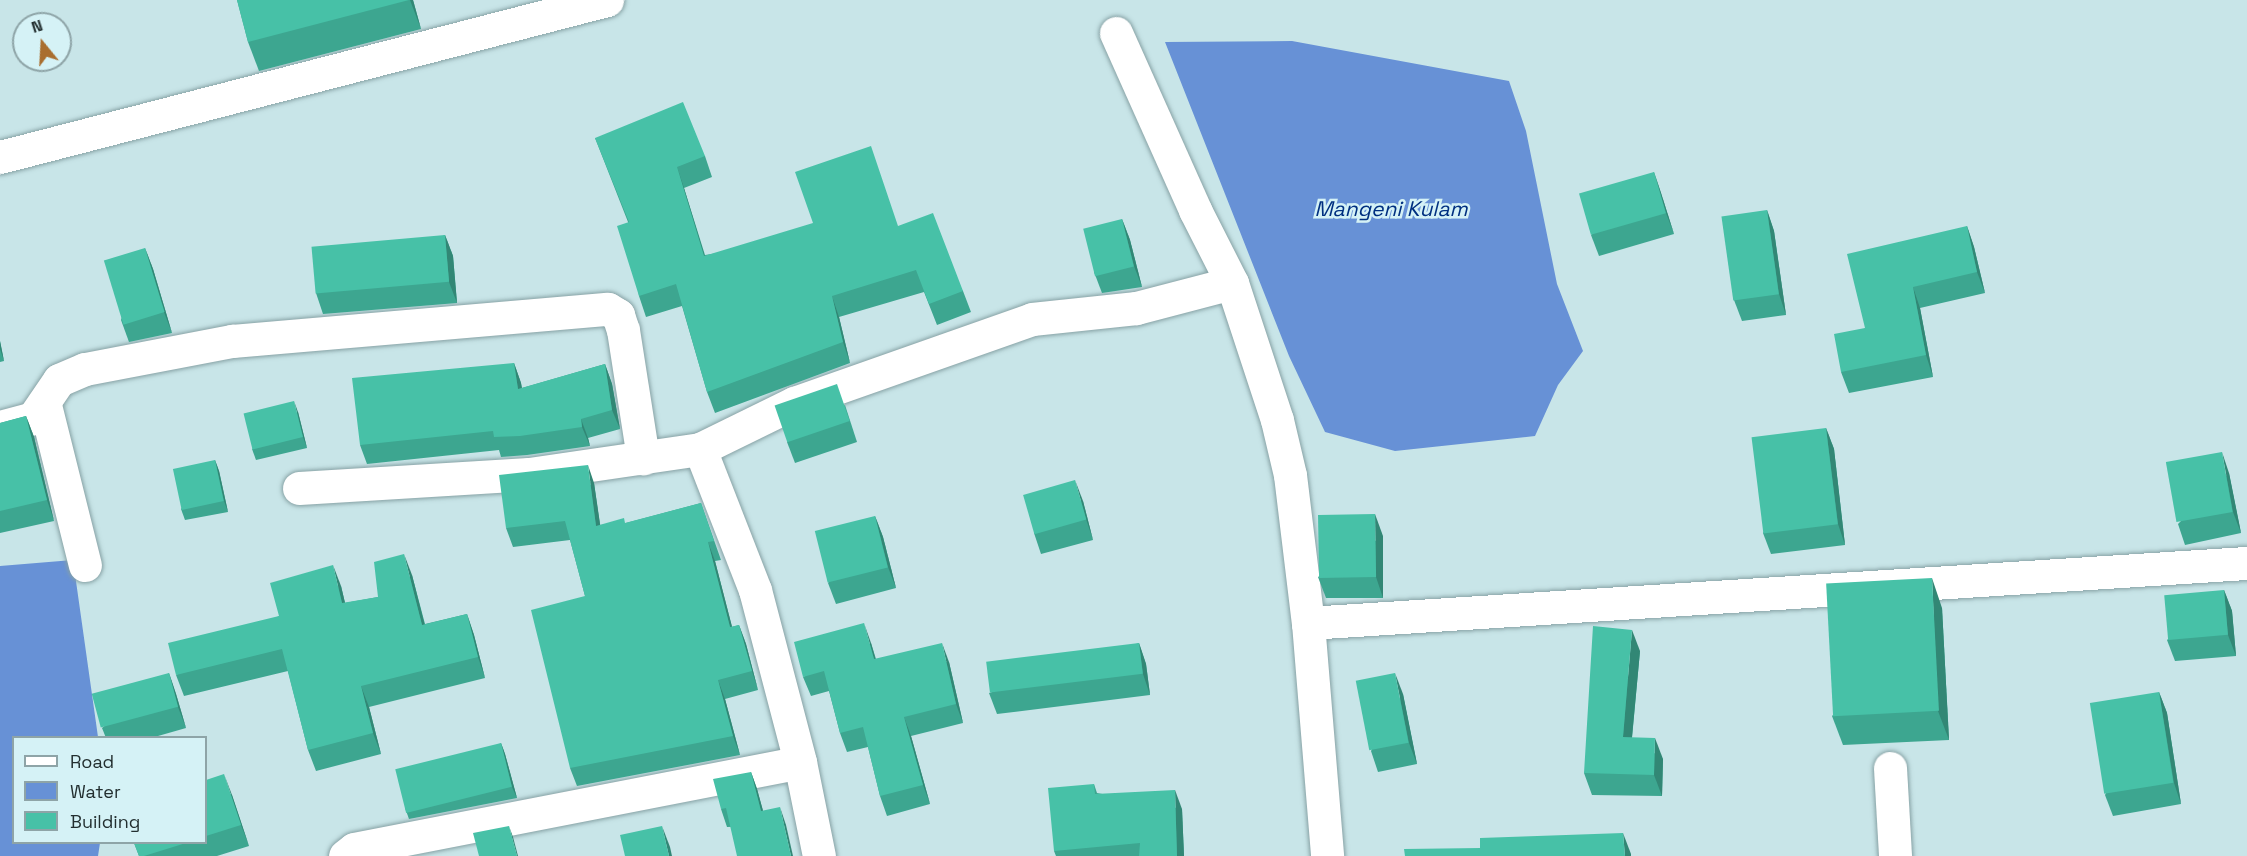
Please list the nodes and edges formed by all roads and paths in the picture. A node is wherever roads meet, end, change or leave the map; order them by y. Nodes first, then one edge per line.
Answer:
1 (607, 0) edge
2 (1116, 33) dead end
3 (0, 157) edge
4 (1232, 283) junction
5 (45, 405) junction
6 (0, 426) edge
7 (700, 450) junction
8 (644, 458) junction
9 (299, 488) dead end
10 (2247, 563) edge
11 (85, 565) dead end
12 (1308, 623) junction
13 (800, 762) junction
14 (1890, 768) dead end
15 (345, 856) edge
16 (819, 856) edge
17 (1327, 856) edge
18 (1895, 856) edge

1 - 3 street
2 - 4 street
4 - 7 street
4 - 12 street
5 - 6 street
5 - 8 street
5 - 11 street
7 - 8 street
7 - 13 street
8 - 9 street
10 - 12 street
12 - 17 street
13 - 15 street
13 - 16 street
14 - 18 street

